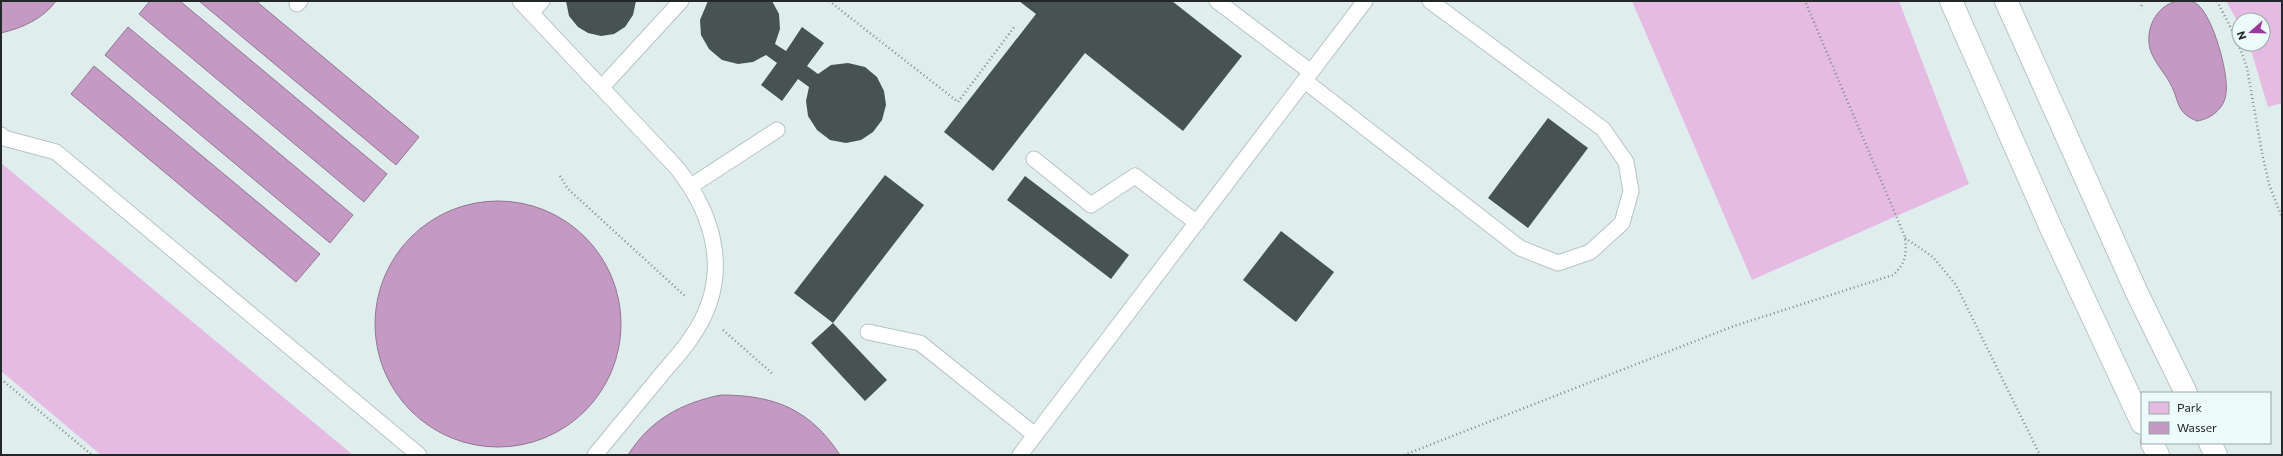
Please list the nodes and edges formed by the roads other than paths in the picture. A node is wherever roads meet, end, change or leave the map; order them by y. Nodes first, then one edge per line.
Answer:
1 (520, 1) edge
2 (542, 1) edge
3 (681, 1) edge
4 (1217, 1) edge
5 (1365, 1) edge
6 (1430, 1) edge
7 (1951, 1) edge
8 (2006, 1) edge
9 (531, 13) junction
10 (1308, 76) junction
11 (602, 87) junction
12 (777, 130) dead end
13 (1, 135) edge
14 (1034, 159) dead end
15 (691, 186) junction
16 (1197, 223) junction
17 (868, 332) dead end
18 (2186, 392) edge
19 (2141, 421) edge
20 (1035, 435) junction
21 (2152, 444) edge
22 (2210, 444) edge
23 (419, 455) edge
24 (595, 455) edge
25 (1020, 455) edge
26 (2158, 455) edge
27 (2216, 455) edge

1 - 9 lane
2 - 9 lane
3 - 11 lane
4 - 10 lane
5 - 10 lane
6 - 10 lane
7 - 19 highway
8 - 18 highway
9 - 11 lane
10 - 16 lane
11 - 15 lane
12 - 15 lane
13 - 23 lane
14 - 16 lane
15 - 24 lane
16 - 20 lane
17 - 20 lane
20 - 25 lane
21 - 26 highway
22 - 27 highway

